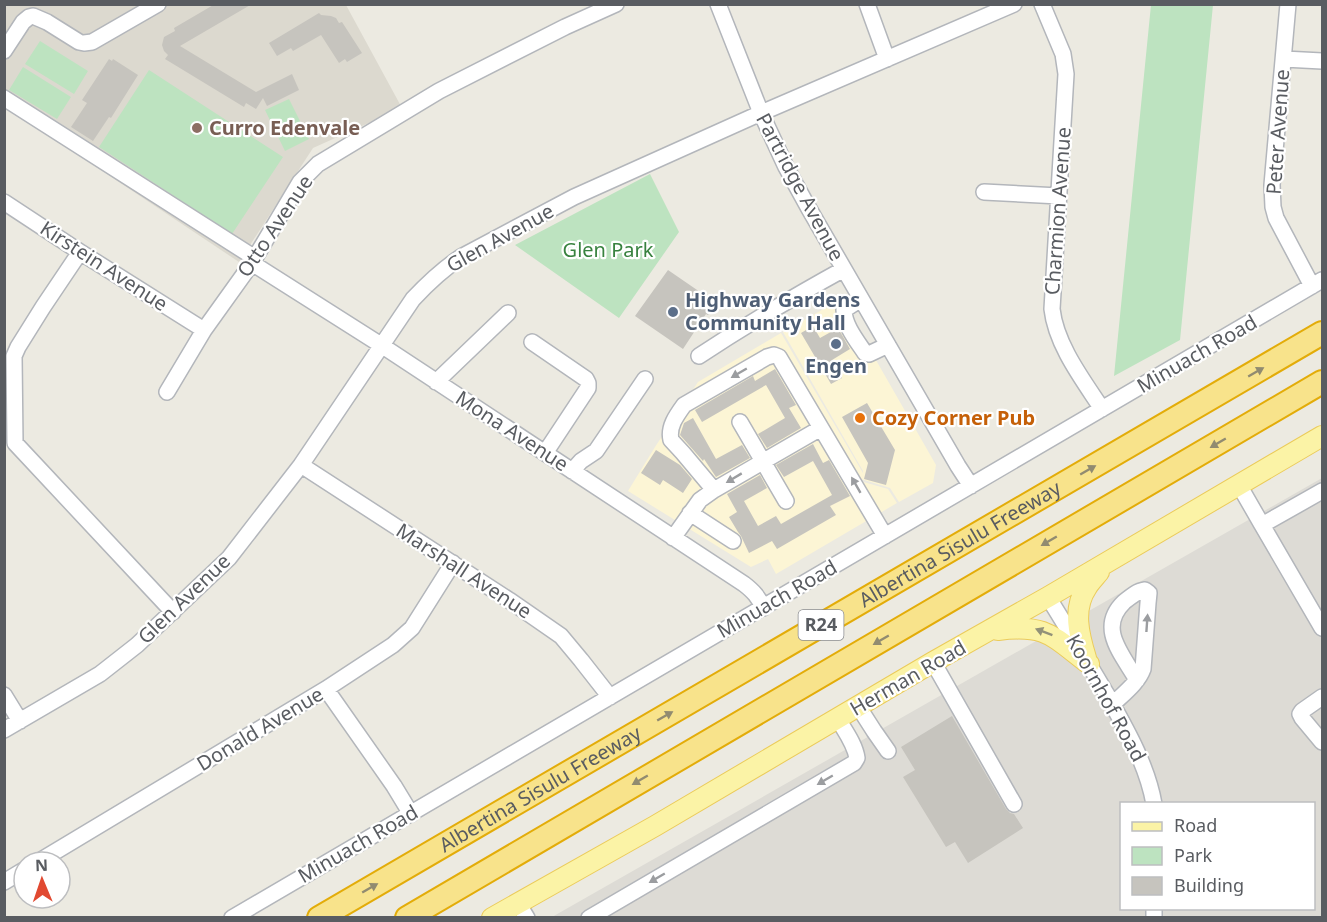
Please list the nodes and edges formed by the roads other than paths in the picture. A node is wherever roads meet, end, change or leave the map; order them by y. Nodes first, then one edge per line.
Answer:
1 (158, 4) edge
2 (616, 4) edge
3 (718, 4) edge
4 (867, 4) edge
5 (1014, 4) edge
6 (1041, 4) edge
7 (1288, 4) edge
8 (4, 51) edge
9 (887, 59) junction
10 (1284, 59) junction
11 (1323, 61) edge
12 (4, 98) edge
13 (760, 113) junction
14 (984, 192) dead end
15 (1059, 196) junction
16 (4, 202) edge
17 (80, 252) junction
18 (254, 260) junction
19 (844, 269) junction
20 (1317, 283) edge
21 (861, 299) junction
22 (508, 313) dead end
23 (204, 330) junction
24 (1323, 333) edge
25 (532, 342) dead end
26 (381, 345) junction
27 (888, 345) junction
28 (9, 356) edge
29 (699, 356) dead end
30 (645, 379) dead end
31 (436, 382) junction
32 (1323, 382) edge
33 (167, 392) dead end
34 (1102, 409) junction
35 (740, 422) dead end
36 (821, 428) junction
37 (1323, 436) edge
38 (10, 448) edge
39 (545, 453) junction
40 (763, 461) junction
41 (301, 465) junction
42 (572, 471) junction
43 (1239, 485) junction
44 (971, 486) junction
45 (714, 490) junction
46 (1323, 491) edge
47 (786, 501) dead end
48 (690, 513) junction
49 (1262, 525) junction
50 (885, 536) junction
51 (673, 538) junction
52 (733, 541) dead end
53 (453, 563) junction
54 (1106, 563) junction
55 (1048, 597) junction
56 (763, 608) junction
57 (173, 612) junction
58 (1323, 628) edge
59 (990, 631) junction
60 (1087, 661) junction
61 (933, 662) junction
62 (1137, 680) junction
63 (326, 689) junction
64 (4, 695) edge
65 (1323, 696) edge
66 (610, 697) junction
67 (1112, 705) junction
68 (858, 706) junction
69 (838, 719) junction
70 (20, 721) junction
71 (4, 729) edge
72 (1322, 742) edge
73 (888, 751) dead end
74 (1154, 802) edge
75 (1014, 804) dead end
76 (411, 814) junction
77 (58, 850) edge
78 (522, 910) edge
79 (232, 918) edge
80 (319, 918) edge
81 (407, 918) edge
82 (492, 918) edge
83 (589, 918) edge

1 - 8 street
2 - 18 street, Otto Avenue
3 - 13 street, Partridge Avenue
4 - 9 street
5 - 9 street, Glen Avenue
6 - 15 street, Charmion Avenue
7 - 10 street, Peter Avenue
9 - 13 street, Glen Avenue
10 - 11 street
10 - 20 street, Peter Avenue
12 - 18 street, Mona Avenue
13 - 19 street, Partridge Avenue
13 - 26 street, Glen Avenue
14 - 15 street
15 - 34 street, Charmion Avenue
16 - 17 street, Kirstein Avenue
17 - 23 street, Kirstein Avenue
17 - 28 street
18 - 23 street, Otto Avenue
18 - 26 street, Mona Avenue
19 - 21 street, Partridge Avenue
19 - 29 street
20 - 34 street, Minuach Road
21 - 27 street, Partridge Avenue
21 - 27 street
22 - 31 street
23 - 33 street, Otto Avenue
80 -> 24 highway, Albertina Sisulu Freeway / R24
25 - 39 street
26 - 31 street, Mona Avenue
26 - 41 street, Glen Avenue
27 - 44 street, Partridge Avenue
28 - 38 street
30 - 42 street
31 - 39 street, Mona Avenue
32 -> 81 highway, R24
34 - 44 street, Minuach Road
35 - 40 street
36 - 40 street
36 -> 45 street
50 -> 36 street
37 - 43 main road, Herman Road
38 - 57 street
39 - 42 street, Mona Avenue
40 -> 45 street
40 - 47 street
41 - 53 street, Marshall Avenue
41 - 57 street, Glen Avenue
42 - 51 street, Mona Avenue
43 - 49 street
43 - 54 main road, Herman Road
44 - 50 street, Minuach Road
45 - 48 street
46 - 49 street
48 - 51 street
48 - 52 street
49 - 58 street
50 - 56 street, Minuach Road
51 - 56 street, Mona Avenue
53 - 63 street, Donald Avenue
53 - 66 street, Marshall Avenue
54 - 55 main road, Herman Road
54 - 60 main road
55 - 59 main road, Herman Road
55 - 60 street, Koornhof Road
56 - 66 street, Minuach Road
57 - 70 street, Glen Avenue
60 -> 59 main road
59 - 61 main road, Herman Road
60 - 67 street, Koornhof Road
61 - 68 main road, Herman Road
61 - 75 street
62 -> 62 street
62 - 67 street
63 - 76 street
63 - 77 street, Donald Avenue
64 - 70 street
65 - 72 street
66 - 76 street, Minuach Road
67 - 74 street, Koornhof Road
68 - 69 main road, Herman Road
68 - 73 street
69 - 78 main road, Herman Road
69 -> 83 street
70 - 71 street, Glen Avenue
76 - 79 street, Minuach Road
78 - 82 main road, Herman Road

